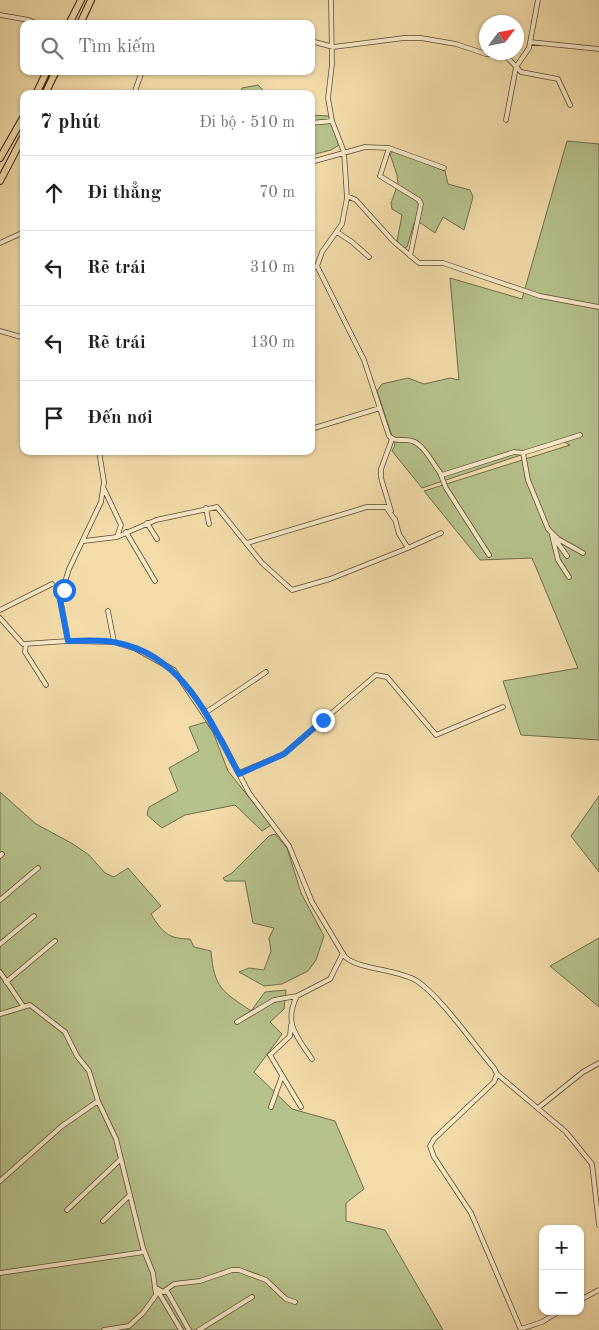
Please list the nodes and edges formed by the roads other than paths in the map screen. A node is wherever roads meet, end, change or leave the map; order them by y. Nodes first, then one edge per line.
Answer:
1 (81, 0) edge
2 (91, 0) edge
3 (331, 0) edge
4 (538, 0) edge
5 (0, 15) edge
6 (29, 20) edge
7 (71, 20) edge
8 (82, 20) edge
9 (315, 42) edge
10 (530, 42) junction
11 (333, 47) junction
12 (599, 49) edge
13 (516, 67) junction
14 (45, 75) edge
15 (54, 75) edge
16 (141, 75) edge
17 (38, 90) edge
18 (47, 90) edge
19 (135, 90) edge
20 (570, 105) dead end
21 (506, 120) dead end
22 (332, 121) junction
23 (315, 123) edge
24 (20, 127) edge
25 (20, 143) edge
26 (389, 148) junction
27 (344, 152) junction
28 (0, 158) edge
29 (315, 161) edge
30 (444, 168) dead end
31 (0, 181) edge
32 (347, 196) junction
33 (337, 232) junction
34 (20, 234) edge
35 (0, 243) edge
36 (410, 256) junction
37 (369, 257) dead end
38 (317, 266) joint
39 (599, 307) edge
40 (0, 331) edge
41 (20, 337) edge
42 (380, 408) junction
43 (315, 428) edge
44 (580, 435) dead end
45 (392, 439) junction
46 (523, 453) junction
47 (100, 455) edge
48 (440, 473) junction
49 (104, 486) junction
50 (206, 508) junction
51 (395, 520) junction
52 (147, 523) junction
53 (209, 524) dead end
54 (126, 532) junction
55 (441, 533) dead end
56 (552, 535) junction
57 (117, 537) junction
58 (157, 539) dead end
59 (84, 541) junction
60 (247, 543) junction
61 (408, 548) junction
62 (583, 553) dead end
63 (489, 555) dead end
64 (567, 556) dead end
65 (569, 577) dead end
66 (155, 580) dead end
67 (52, 584) dead end
68 (0, 610) edge
69 (108, 611) dead end
70 (0, 618) edge
71 (68, 641) junction
72 (114, 642) junction
73 (26, 644) junction
74 (266, 672) dead end
75 (46, 685) dead end
76 (503, 706) dead end
77 (205, 713) junction
78 (239, 774) junction
79 (38, 868) dead end
80 (0, 900) edge
81 (34, 916) dead end
82 (55, 941) dead end
83 (0, 944) edge
84 (343, 953) junction
85 (0, 972) edge
86 (6, 982) junction
87 (297, 996) junction
88 (22, 1006) junction
89 (0, 1014) edge
90 (237, 1022) dead end
91 (291, 1025) junction
92 (312, 1059) dead end
93 (599, 1063) edge
94 (497, 1074) junction
95 (282, 1076) junction
96 (98, 1101) junction
97 (278, 1107) dead end
98 (301, 1107) dead end
99 (538, 1108) junction
100 (122, 1159) junction
101 (0, 1180) edge
102 (130, 1195) junction
103 (67, 1210) dead end
104 (103, 1221) dead end
105 (599, 1225) edge
106 (144, 1252) junction
107 (0, 1272) edge
108 (156, 1288) junction
109 (599, 1290) edge
110 (162, 1292) junction
111 (252, 1296) dead end
112 (584, 1298) edge
113 (295, 1302) dead end
114 (553, 1315) edge
115 (104, 1330) edge
116 (181, 1330) edge
117 (189, 1330) edge
118 (199, 1330) edge
119 (521, 1330) edge

1 - 7 main road
2 - 8 main road
3 - 11 street
4 - 10 street
5 - 6 street
9 - 11 street
10 - 12 street
10 - 13 street
11 - 13 street
11 - 22 street
13 - 20 street
13 - 21 street
14 - 17 main road
15 - 18 main road
16 - 19 street
22 - 23 street
22 - 27 street
24 - 28 main road
25 - 31 main road
26 - 27 street
26 - 30 street
26 - 36 street
27 - 29 street
27 - 32 street
32 - 33 street
32 - 36 street
33 - 37 street
33 - 38 street
34 - 35 street
36 - 39 street
38 - 42 street
40 - 41 street
42 - 43 street
42 - 45 street
44 - 46 street
45 - 48 street
45 - 51 street
46 - 48 street
46 - 56 street
47 - 49 street
48 - 63 street
49 - 57 street
49 - 59 street
50 - 52 street
50 - 53 street
50 - 60 street
51 - 60 street
51 - 61 street
52 - 54 street
52 - 58 street
54 - 57 street
54 - 66 street
55 - 61 street
56 - 62 street
56 - 64 street
56 - 65 street
57 - 59 street
59 - 71 street
60 - 61 street
67 - 68 street
69 - 72 street
70 - 73 street
71 - 72 street
71 - 73 street
72 - 77 street
73 - 75 street
74 - 77 street
76 - 78 street
77 - 78 street
78 - 84 street
79 - 80 street
81 - 83 street
82 - 86 street
84 - 87 street
84 - 94 street
85 - 86 street
86 - 88 street
87 - 90 street
87 - 91 street
88 - 89 street
88 - 96 street
91 - 92 street
91 - 95 street
93 - 99 street
94 - 99 street
94 - 119 street
95 - 97 street
95 - 98 street
96 - 100 street
96 - 101 street
99 - 105 street
100 - 102 street
100 - 103 street
102 - 104 street
102 - 106 street
106 - 107 street
106 - 108 street
108 - 110 street
108 - 115 street
108 - 116 street
109 - 112 street
110 - 113 street
110 - 117 street
111 - 118 street
114 - 119 street

